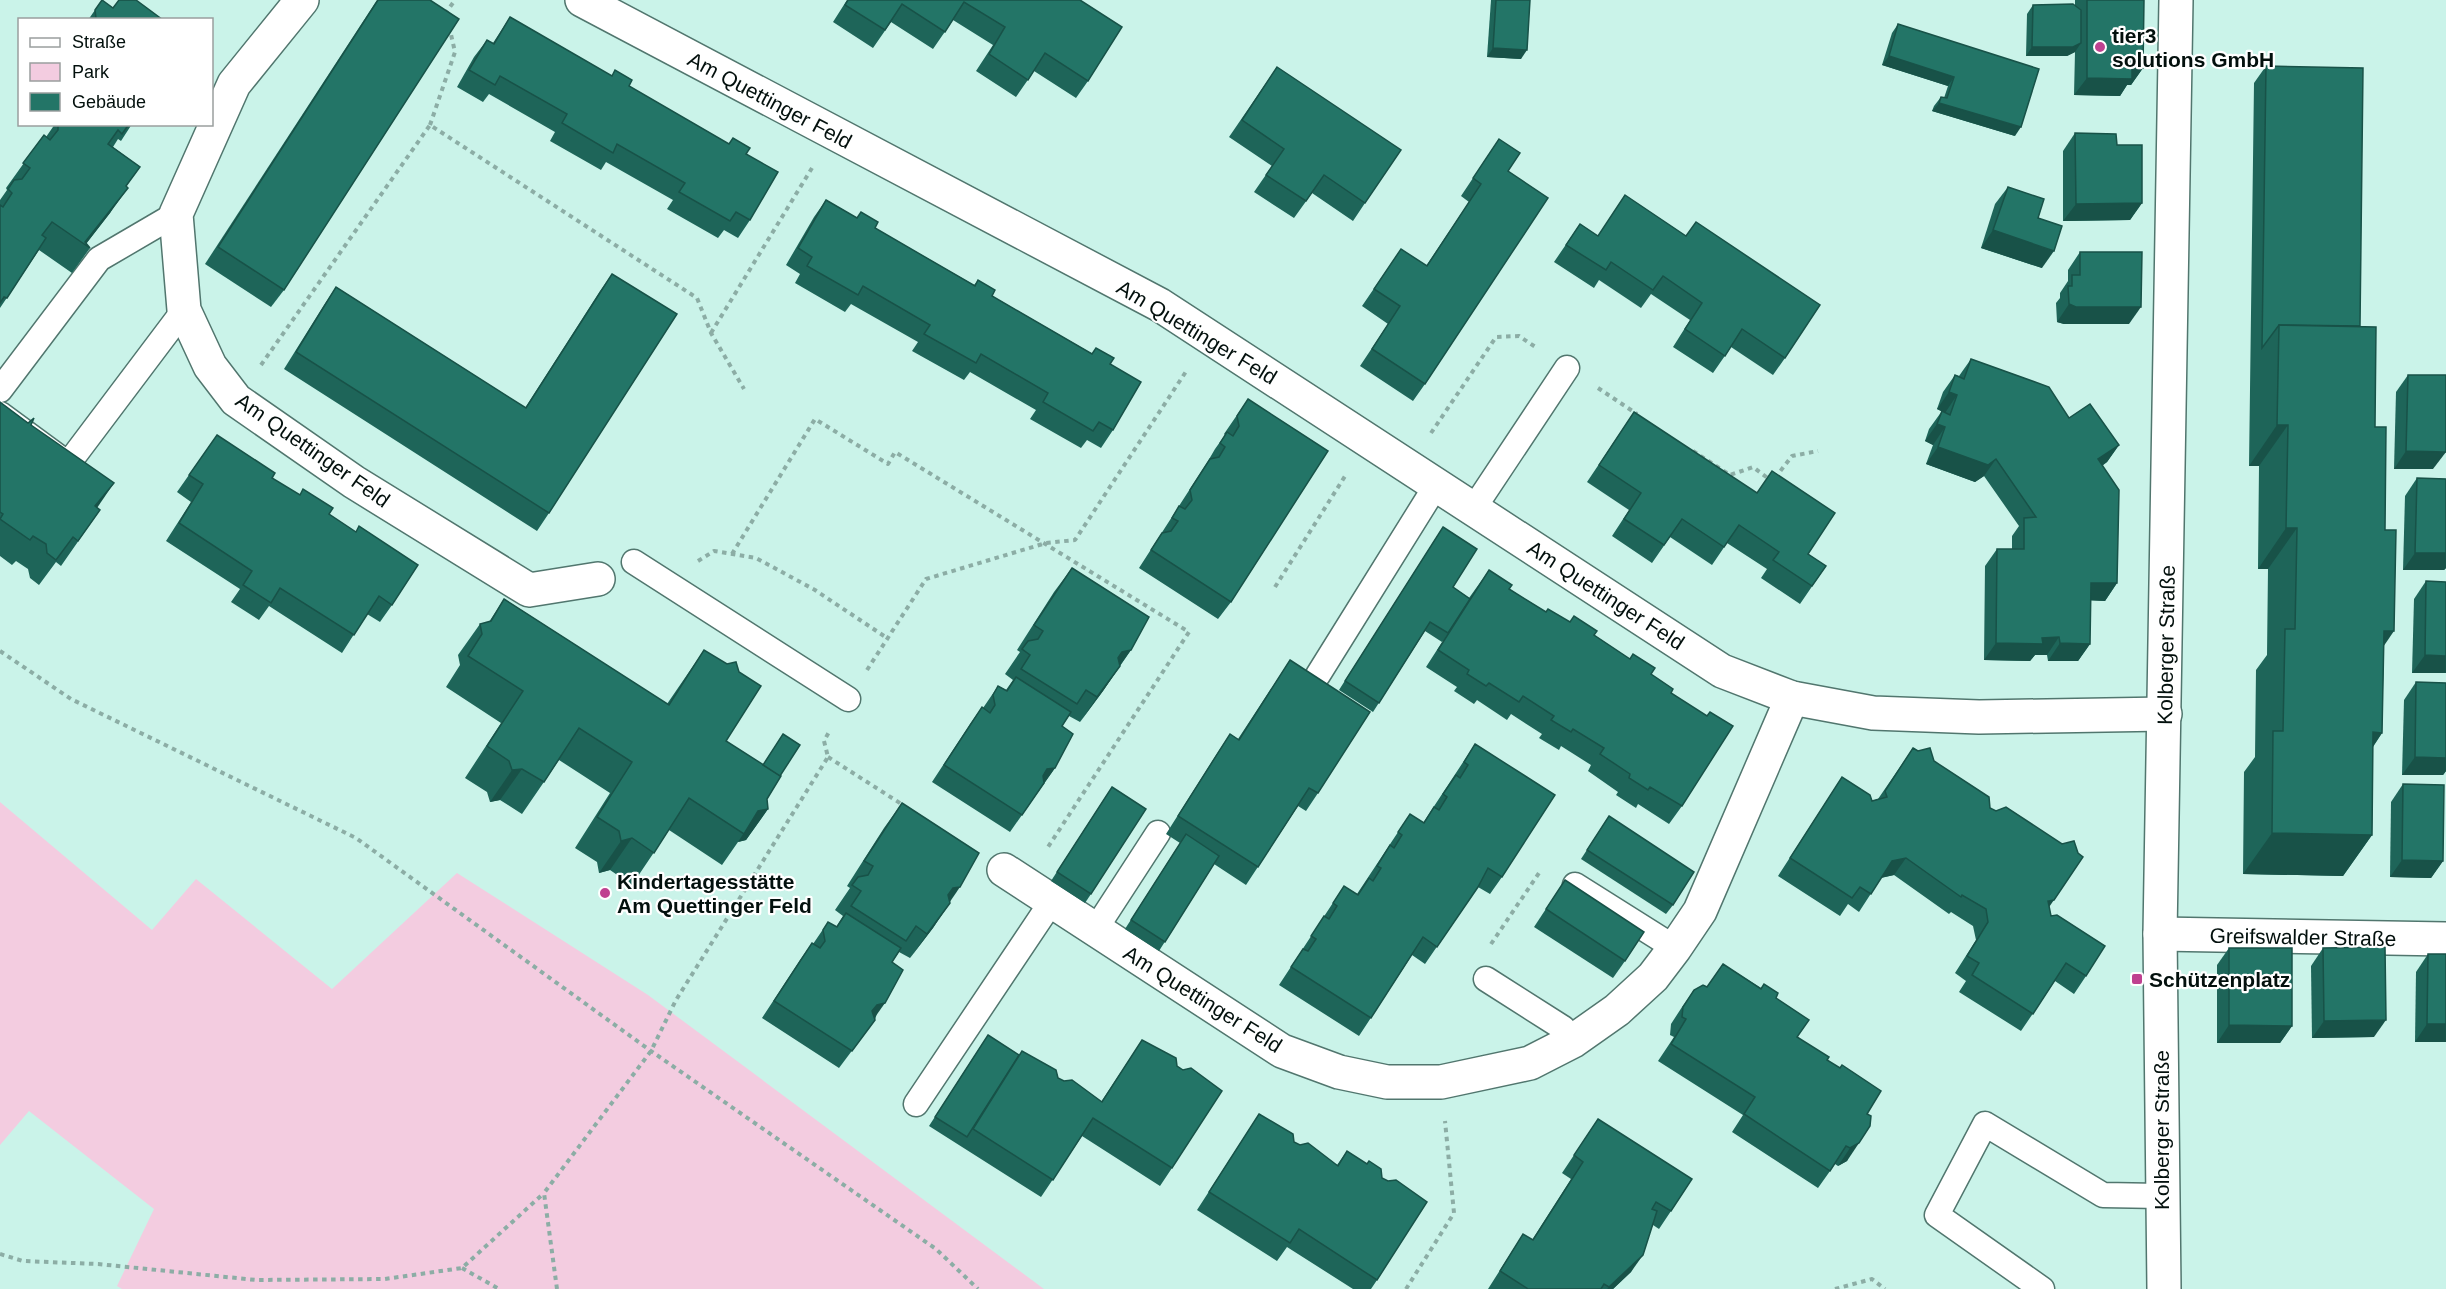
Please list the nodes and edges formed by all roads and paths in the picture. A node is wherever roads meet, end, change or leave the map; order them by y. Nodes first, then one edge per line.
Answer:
1 (302, 0) edge
2 (455, 0) edge
3 (582, 0) edge
4 (2176, 0) edge
5 (430, 125) junction
6 (832, 134) junction
7 (176, 214) junction
8 (184, 310) junction
9 (711, 333) junction
10 (1209, 337) junction
11 (1568, 368) junction
12 (744, 389) dead end
13 (0, 390) edge
14 (236, 400) junction
15 (0, 414) edge
16 (1644, 418) edge
17 (1368, 439) junction
18 (1691, 450) edge
19 (1818, 451) dead end
20 (1410, 466) junction
21 (1437, 484) junction
22 (1474, 508) junction
23 (1046, 543) junction
24 (732, 554) junction
25 (634, 562) dead end
26 (695, 563) dead end
27 (598, 579) dead end
28 (1275, 587) dead end
29 (887, 639) junction
30 (0, 651) edge
31 (1318, 675) edge
32 (1792, 698) junction
33 (848, 699) junction
34 (2164, 714) junction
35 (828, 757) junction
36 (906, 807) edge
37 (1158, 833) dead end
38 (1014, 877) joint
39 (1575, 885) joint
40 (1052, 901) junction
41 (1095, 930) junction
42 (2160, 934) junction
43 (2446, 939) edge
44 (1674, 948) junction
45 (1486, 978) joint
46 (1573, 1041) junction
47 (651, 1051) junction
48 (1441, 1082) junction
49 (916, 1104) dead end
50 (544, 1193) junction
51 (2161, 1196) junction
52 (0, 1254) edge
53 (462, 1268) junction
54 (499, 1289) edge
55 (557, 1289) edge
56 (978, 1289) edge
57 (1406, 1289) edge
58 (1835, 1289) edge
59 (1885, 1289) edge
60 (2042, 1289) edge
61 (2164, 1289) edge

1 - 7 street, Am Quettinger Feld
2 - 5 path
3 - 6 street, Am Quettinger Feld
4 - 34 street, Kolberger Straße
5 - 9 path
5 - 14 path
6 - 9 path
6 - 10 street, Am Quettinger Feld
7 - 8 street, Am Quettinger Feld
7 - 13 lane
8 - 14 street, Am Quettinger Feld
8 - 15 lane
9 - 12 path
10 - 17 street, Am Quettinger Feld
10 - 23 path
11 - 16 path
11 - 20 path
11 - 22 lane
14 - 27 street, Am Quettinger Feld
17 - 20 street, Am Quettinger Feld
17 - 28 path
18 - 19 path
20 - 21 street, Am Quettinger Feld
21 - 22 street, Am Quettinger Feld
21 - 31 lane
22 - 32 street, Am Quettinger Feld
23 - 24 path
23 - 29 path
23 - 38 path
24 - 26 path
24 - 29 path
25 - 33 lane
29 - 33 path
30 - 47 path
32 - 34 street, Am Quettinger Feld
32 - 44 street, Am Quettinger Feld
33 - 35 path
34 - 42 street, Kolberger Straße
35 - 36 path
35 - 47 path
37 - 41 lane
38 - 40 street, Am Quettinger Feld
39 - 44 lane
39 - 45 path
40 - 41 street, Am Quettinger Feld
40 - 49 lane
41 - 48 street, Am Quettinger Feld
42 - 43 street, Greifswalder Straße
42 - 51 street, Kolberger Straße
44 - 46 street, Am Quettinger Feld
45 - 46 lane
46 - 48 street, Am Quettinger Feld
47 - 50 path
47 - 56 path
48 - 57 path
50 - 53 path
50 - 55 path
51 - 60 lane
51 - 61 street, Kolberger Straße
52 - 53 path
53 - 54 path
58 - 59 path

